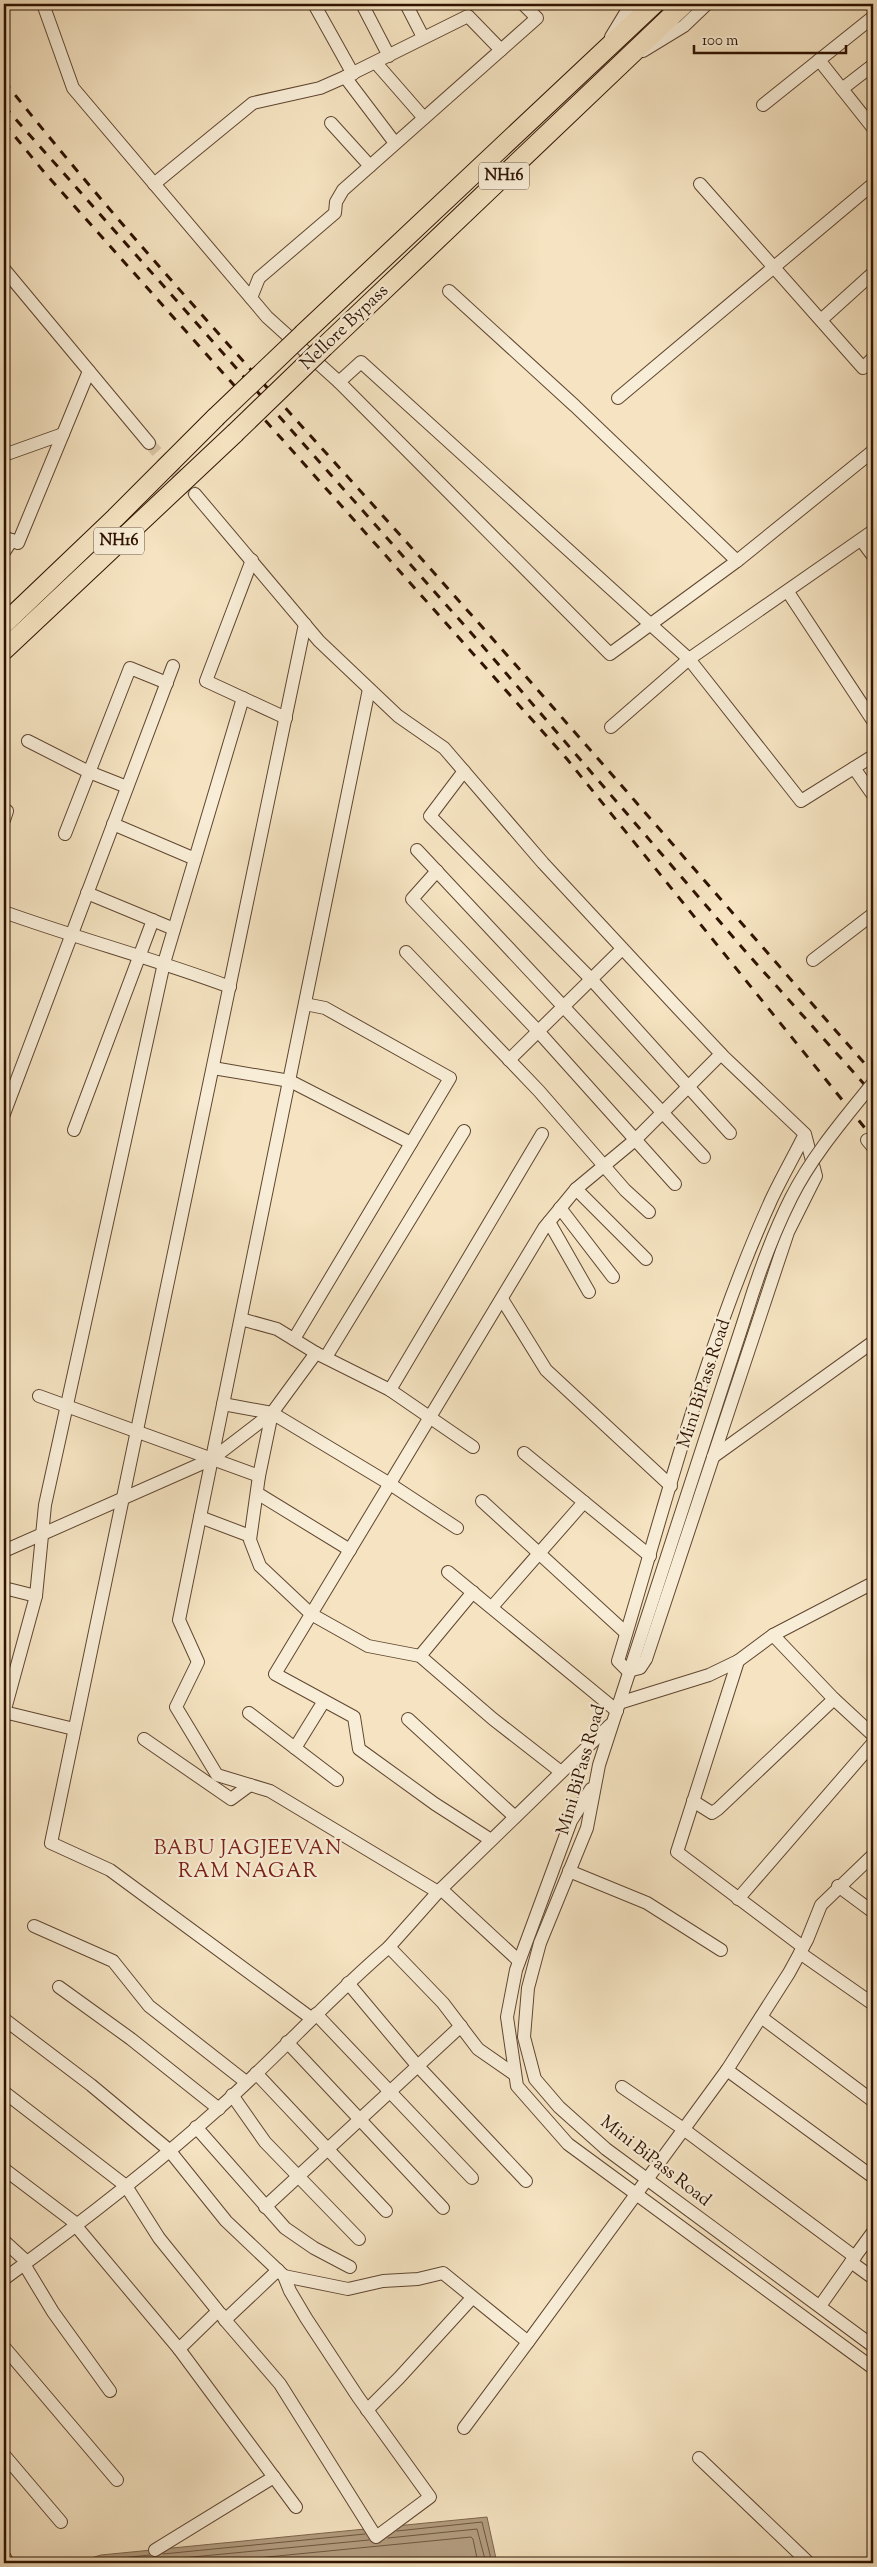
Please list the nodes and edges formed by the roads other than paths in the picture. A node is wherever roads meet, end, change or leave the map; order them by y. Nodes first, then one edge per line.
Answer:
1 (42, 4) edge
2 (314, 4) edge
3 (362, 4) edge
4 (406, 4) edge
5 (523, 4) edge
6 (631, 4) edge
7 (654, 4) edge
8 (684, 4) edge
9 (707, 4) edge
10 (873, 17) edge
11 (423, 37) junction
12 (500, 50) junction
13 (601, 55) junction
14 (389, 56) junction
15 (819, 60) junction
16 (376, 62) junction
17 (621, 64) junction
18 (873, 65) edge
19 (349, 76) junction
20 (842, 89) junction
21 (763, 105) dead end
22 (424, 118) junction
23 (331, 123) dead end
24 (873, 128) edge
25 (396, 143) junction
26 (370, 166) junction
27 (154, 184) junction
28 (700, 184) dead end
29 (873, 184) edge
30 (773, 266) junction
31 (4, 269) edge
32 (873, 273) edge
33 (449, 291) dead end
34 (251, 298) junction
35 (821, 320) junction
36 (873, 358) edge
37 (89, 371) junction
38 (339, 382) junction
39 (618, 398) dead end
40 (63, 434) junction
41 (149, 443) tunnel mouth
42 (873, 451) edge
43 (4, 455) edge
44 (196, 494) tunnel mouth
45 (873, 531) edge
46 (8, 538) edge
47 (861, 540) junction
48 (4, 552) edge
49 (873, 556) edge
50 (252, 560) junction
51 (738, 561) junction
52 (788, 592) junction
53 (4, 624) edge
54 (305, 624) junction
55 (650, 624) junction
56 (4, 650) edge
57 (689, 659) junction
58 (174, 666) dead end
59 (167, 683) junction
60 (369, 689) junction
61 (243, 698) junction
62 (286, 718) junction
63 (873, 721) edge
64 (611, 727) dead end
65 (28, 741) dead end
66 (873, 756) edge
67 (854, 768) junction
68 (464, 771) junction
69 (89, 772) junction
70 (128, 787) junction
71 (873, 795) edge
72 (113, 824) junction
73 (65, 834) dead end
74 (418, 850) dead end
75 (195, 859) junction
76 (437, 871) junction
77 (87, 893) junction
78 (4, 912) edge
79 (873, 914) edge
80 (153, 920) junction
81 (174, 929) junction
82 (71, 936) junction
83 (622, 949) junction
84 (406, 952) dead end
85 (141, 956) junction
86 (812, 960) dead end
87 (164, 963) junction
88 (591, 979) junction
89 (230, 987) junction
90 (305, 1004) junction
91 (563, 1007) junction
92 (538, 1031) junction
93 (721, 1054) junction
94 (509, 1060) junction
95 (213, 1068) junction
96 (290, 1081) junction
97 (873, 1083) edge
98 (687, 1087) junction
99 (662, 1112) junction
100 (4, 1114) edge
101 (74, 1130) dead end
102 (464, 1131) dead end
103 (730, 1133) dead end
104 (542, 1134) dead end
105 (805, 1134) junction
106 (636, 1140) junction
107 (411, 1143) junction
108 (704, 1157) dead end
109 (604, 1166) junction
110 (675, 1184) dead end
111 (576, 1189) junction
112 (560, 1208) junction
113 (649, 1212) dead end
114 (548, 1222) junction
115 (646, 1259) dead end
116 (613, 1276) dead end
117 (589, 1292) dead end
118 (502, 1299) junction
119 (241, 1318) junction
120 (294, 1339) junction
121 (873, 1342) edge
122 (321, 1355) junction
123 (390, 1390) junction
124 (39, 1396) dead end
125 (223, 1404) junction
126 (67, 1407) junction
127 (272, 1413) junction
128 (430, 1417) junction
129 (136, 1432) junction
130 (473, 1446) dead end
131 (524, 1454) dead end
132 (713, 1457) junction
133 (212, 1458) junction
134 (259, 1476) junction
135 (390, 1484) junction
136 (671, 1486) junction
137 (257, 1493) junction
138 (123, 1497) junction
139 (482, 1501) dead end
140 (584, 1502) junction
141 (200, 1518) junction
142 (457, 1528) dead end
143 (42, 1536) junction
144 (250, 1536) junction
145 (350, 1550) junction
146 (4, 1551) edge
147 (539, 1554) junction
148 (650, 1556) junction
149 (448, 1572) dead end
150 (873, 1583) edge
151 (4, 1588) edge
152 (472, 1592) junction
153 (36, 1596) junction
154 (492, 1606) junction
155 (311, 1614) junction
156 (626, 1633) junction
157 (773, 1635) junction
158 (420, 1656) junction
159 (738, 1661) junction
160 (628, 1671) junction
161 (834, 1699) junction
162 (324, 1701) junction
163 (4, 1712) edge
164 (616, 1712) junction
165 (249, 1714) dead end
166 (408, 1719) dead end
167 (74, 1730) junction
168 (873, 1735) edge
169 (144, 1739) dead end
170 (873, 1743) edge
171 (295, 1748) junction
172 (562, 1772) junction
173 (337, 1780) dead end
174 (594, 1784) junction
175 (250, 1785) junction
176 (693, 1800) junction
177 (515, 1817) junction
178 (491, 1840) junction
179 (873, 1855) edge
180 (570, 1870) junction
181 (838, 1886) junction
182 (439, 1891) junction
183 (738, 1899) junction
184 (873, 1912) edge
185 (34, 1926) dead end
186 (389, 1947) junction
187 (721, 1950) dead end
188 (801, 1950) junction
189 (519, 1961) junction
190 (348, 1983) junction
191 (59, 1987) dead end
192 (873, 2004) edge
193 (313, 2016) junction
194 (761, 2017) junction
195 (4, 2019) edge
196 (461, 2026) junction
197 (287, 2042) junction
198 (417, 2065) junction
199 (727, 2070) junction
200 (256, 2073) junction
201 (514, 2074) junction
202 (246, 2082) junction
203 (622, 2087) dead end
204 (388, 2091) junction
205 (4, 2092) edge
206 (232, 2095) junction
207 (873, 2101) edge
208 (219, 2108) junction
209 (360, 2120) junction
210 (196, 2127) junction
211 (682, 2128) junction
212 (328, 2149) junction
213 (169, 2150) junction
214 (4, 2169) edge
215 (297, 2176) junction
216 (873, 2177) edge
217 (472, 2178) dead end
218 (646, 2180) junction
219 (526, 2181) dead end
220 (126, 2186) junction
221 (635, 2195) junction
222 (265, 2207) junction
223 (443, 2208) dead end
224 (386, 2211) dead end
225 (77, 2226) junction
226 (873, 2232) edge
227 (359, 2239) dead end
228 (4, 2241) edge
229 (853, 2260) junction
230 (25, 2263) junction
231 (350, 2267) dead end
232 (281, 2273) junction
233 (873, 2278) edge
234 (4, 2279) edge
235 (472, 2298) junction
236 (820, 2306) junction
237 (222, 2315) junction
238 (528, 2342) junction
239 (873, 2346) edge
240 (4, 2347) edge
241 (179, 2349) junction
242 (873, 2368) edge
243 (110, 2391) dead end
244 (367, 2410) junction
245 (464, 2428) dead end
246 (4, 2455) edge
247 (700, 2458) dead end
248 (274, 2477) junction
249 (117, 2480) dead end
250 (296, 2506) dead end
251 (61, 2522) dead end
252 (155, 2550) dead end
253 (4, 2556) edge
254 (8, 2563) edge
255 (809, 2563) edge

1 - 27 street
2 - 19 street
3 - 14 street
4 - 11 street
5 - 12 street
6 - 13 street
7 - 13 highway, Nellore Bypass / NH16
8 - 17 highway, Nellore Bypass / NH16
9 - 17 street
10 - 15 street
11 - 12 street
11 - 14 street
12 - 22 street
13 - 53 highway, Nellore Bypass / NH16, bridge
14 - 16 street
15 - 20 street
15 - 21 street
16 - 19 street
16 - 22 street
17 - 56 highway, Nellore Bypass / NH16, bridge
18 - 20 street
19 - 25 street
19 - 27 street
20 - 24 street
22 - 25 street
23 - 26 street
25 - 26 street
26 - 34 street
27 - 34 street
28 - 30 street
29 - 30 street
30 - 35 street
30 - 39 street
31 - 37 street
32 - 35 street
33 - 51 street
34 - 38 street
35 - 36 street
37 - 40 street
37 - 41 street
38 - 55 street
38 - 55 street
40 - 43 street
40 - 46 street
42 - 51 street
44 - 50 street
45 - 47 street
46 - 48 street
47 - 49 street
47 - 52 street
50 - 54 street
50 - 61 street
51 - 55 street
52 - 57 street
52 - 63 street
54 - 60 street
54 - 62 street
55 - 57 street
57 - 64 street
57 - 67 street
58 - 59 street
59 - 69 street
59 - 70 street
60 - 68 street
60 - 90 street
61 - 62 street
61 - 75 street
62 - 89 street
65 - 69 street
66 - 67 street
67 - 71 street
68 - 83 street
68 - 88 street
69 - 70 street
69 - 73 street
70 - 72 street
72 - 75 street
72 - 77 street
74 - 76 street
75 - 81 street
76 - 91 street
76 - 92 street
77 - 80 street
77 - 82 street
78 - 82 street
79 - 86 street
80 - 81 street
80 - 85 street
81 - 87 street
82 - 85 street
82 - 100 street
83 - 88 street
83 - 93 street
84 - 94 street
85 - 87 street
85 - 101 street
87 - 89 street
87 - 126 street
88 - 91 street
88 - 98 street
89 - 95 street
90 - 96 street
90 - 107 street
91 - 92 street
91 - 99 street
92 - 94 street
92 - 106 street
93 - 98 street
93 - 105 street
94 - 109 street
95 - 96 street
95 - 129 street
96 - 107 street
96 - 119 street
97 - 160 street, Mini BiPass Road, bridge
98 - 99 street
98 - 103 street
99 - 106 street
99 - 108 street
102 - 122 street
104 - 123 street
105 - 132 street
105 - 136 street
106 - 109 street
106 - 110 street
107 - 120 street
109 - 111 street
109 - 113 street
111 - 112 street
111 - 115 street
112 - 114 street
112 - 116 street
114 - 117 street
114 - 118 street
118 - 128 street
118 - 136 street
119 - 120 street
119 - 125 street
120 - 122 street
121 - 132 street
122 - 123 street
122 - 127 street
123 - 128 street
124 - 126 street
125 - 127 street
125 - 133 street
126 - 129 street
126 - 143 street
127 - 133 street
127 - 134 street
127 - 135 street
128 - 130 street
128 - 135 street
129 - 133 street
129 - 138 street
131 - 140 street
132 - 160 street
133 - 134 street
133 - 138 street
133 - 141 street
134 - 137 street
135 - 142 street
135 - 145 street
136 - 148 street
137 - 144 street
137 - 145 street
138 - 143 street
138 - 167 street
139 - 147 street
140 - 147 street
140 - 148 street
141 - 144 street
141 - 175 street
143 - 146 street
143 - 153 street
144 - 155 street
145 - 155 street
147 - 154 street
147 - 156 street
148 - 156 street
149 - 152 street
150 - 157 street
151 - 153 street
152 - 154 street
152 - 158 street
153 - 163 street
154 - 164 street
155 - 158 street
155 - 162 street
156 - 160 street
157 - 159 street
157 - 161 street
158 - 172 street
159 - 164 street
159 - 176 street
160 - 164 street, Mini BiPass Road
161 - 168 street
161 - 176 street
162 - 171 street
162 - 178 street
163 - 167 street
164 - 172 street
164 - 174 street, Mini BiPass Road
165 - 171 street
166 - 177 street
167 - 193 street
169 - 175 street
170 - 183 street
171 - 173 street
172 - 177 street
174 - 180 street, Mini BiPass Road
174 - 189 street
175 - 182 street
176 - 183 street
177 - 178 street
178 - 182 street
179 - 181 street
180 - 187 street
180 - 218 street, Mini BiPass Road
181 - 184 street
181 - 188 street
182 - 186 street
182 - 189 street
183 - 188 street
185 - 202 street
186 - 190 street
186 - 196 street
188 - 192 street
188 - 194 street
189 - 201 street
190 - 193 street
190 - 198 street
191 - 208 street
193 - 197 street
193 - 204 street
194 - 199 street
194 - 207 street
195 - 213 street
196 - 198 street
196 - 201 street
197 - 200 street
197 - 209 street
198 - 204 street
198 - 219 street
199 - 211 street
199 - 216 street
200 - 202 street
200 - 212 street
201 - 221 street
202 - 206 street
203 - 211 street
204 - 209 street
204 - 217 street
205 - 220 street
206 - 208 street
206 - 215 street
208 - 210 street
209 - 212 street
209 - 223 street
210 - 213 street
210 - 222 street
211 - 218 street
211 - 229 street
212 - 215 street
212 - 224 street
213 - 220 street
213 - 232 street
214 - 225 street
215 - 222 street
215 - 227 street
218 - 221 street
218 - 236 street, Mini BiPass Road
220 - 225 street
220 - 237 street
221 - 238 street
221 - 242 street
222 - 231 street
225 - 230 street
225 - 241 street
226 - 229 street
228 - 230 street
229 - 233 street
229 - 236 street
230 - 234 street
230 - 243 street
232 - 235 street
232 - 237 street
232 - 244 street
235 - 238 street
235 - 244 street
236 - 239 street, Mini BiPass Road
237 - 241 street
237 - 244 street
238 - 245 street
240 - 249 street
241 - 248 street
246 - 251 street
247 - 255 street
248 - 250 street
248 - 252 street
253 - 254 street

